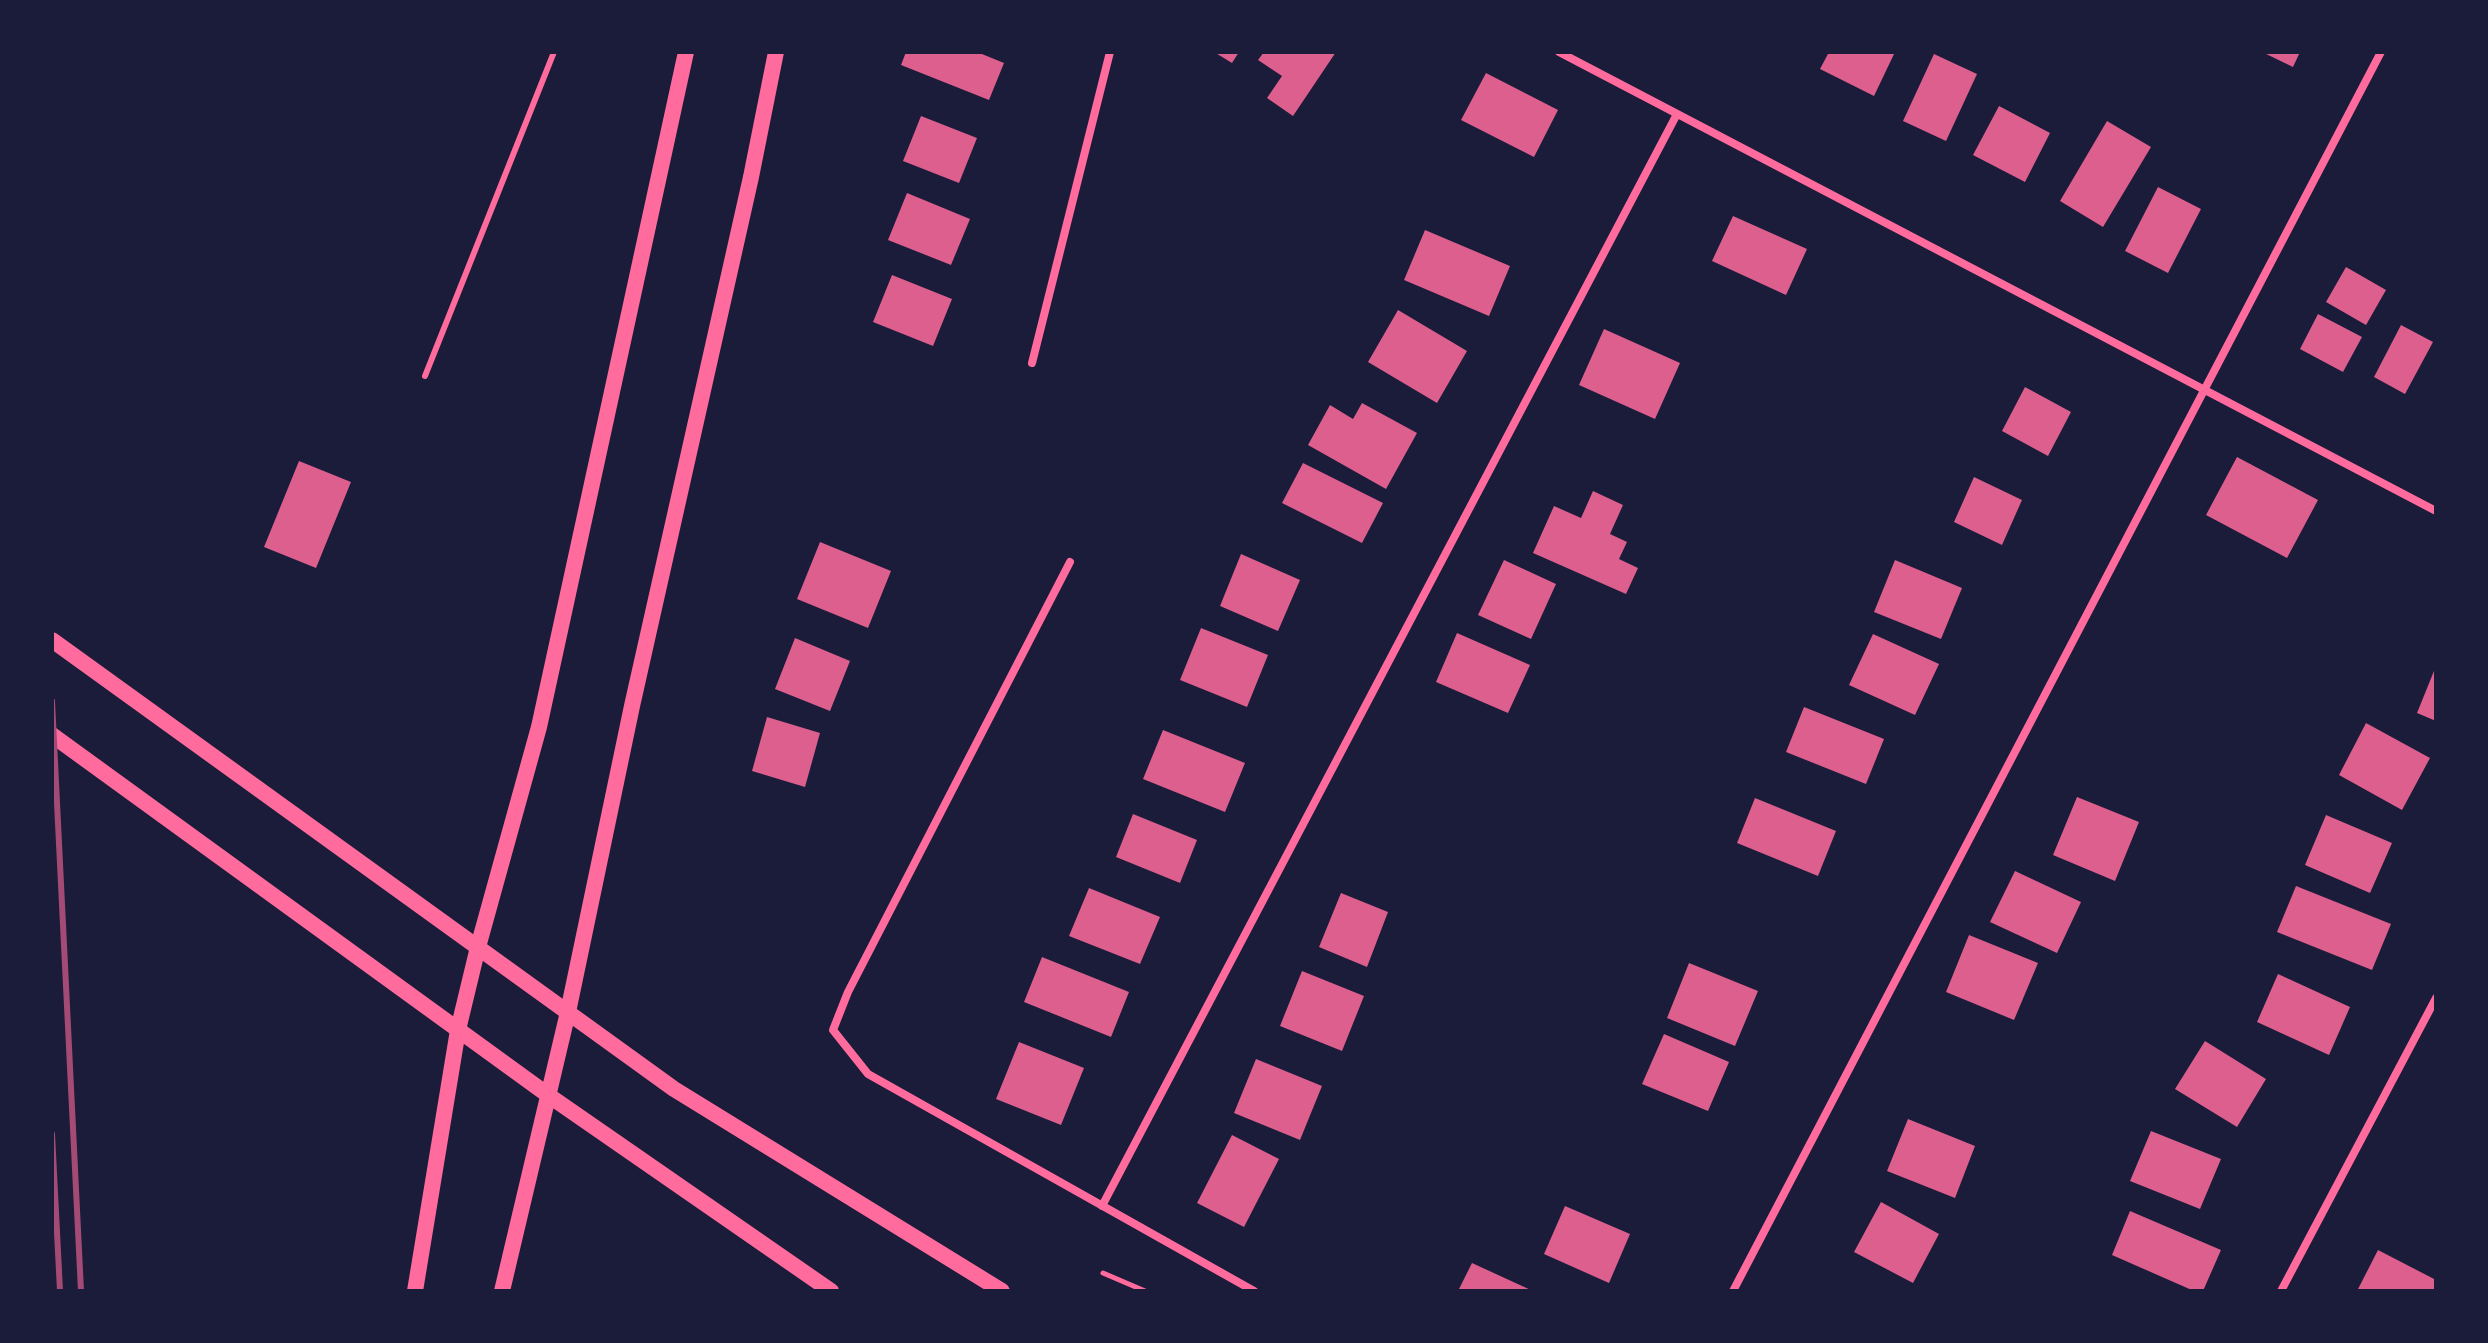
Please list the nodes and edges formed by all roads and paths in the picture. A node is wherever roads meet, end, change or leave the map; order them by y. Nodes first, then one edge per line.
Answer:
1 (554, 52) edge
2 (686, 52) edge
3 (776, 52) edge
4 (1110, 52) edge
5 (1559, 52) edge
6 (2381, 52) edge
7 (1677, 114) junction
8 (1032, 363) dead end
9 (425, 376) dead end
10 (2205, 390) junction
11 (2436, 511) edge
12 (1070, 562) dead end
13 (52, 640) edge
14 (52, 735) edge
15 (478, 947) junction
16 (2436, 998) edge
17 (568, 1012) junction
18 (458, 1030) junction
19 (548, 1095) junction
20 (1102, 1206) junction
21 (1103, 1273) dead end
22 (415, 1291) edge
23 (502, 1291) edge
24 (831, 1291) edge
25 (1002, 1291) edge
26 (1145, 1291) edge
27 (1254, 1291) edge
28 (1733, 1291) edge
29 (2281, 1291) edge

1 - 9 lane
2 - 15 main road
3 - 17 main road
4 - 8 street
5 - 7 street
6 - 10 street
7 - 10 street
7 - 20 street
10 - 11 street
10 - 28 street
12 - 20 street
13 - 15 main road
14 - 18 main road
15 - 17 main road
15 - 18 main road
16 - 29 street
17 - 19 main road
17 - 25 main road
18 - 19 main road
18 - 22 main road
19 - 23 main road
19 - 24 main road
20 - 27 street
21 - 26 path

